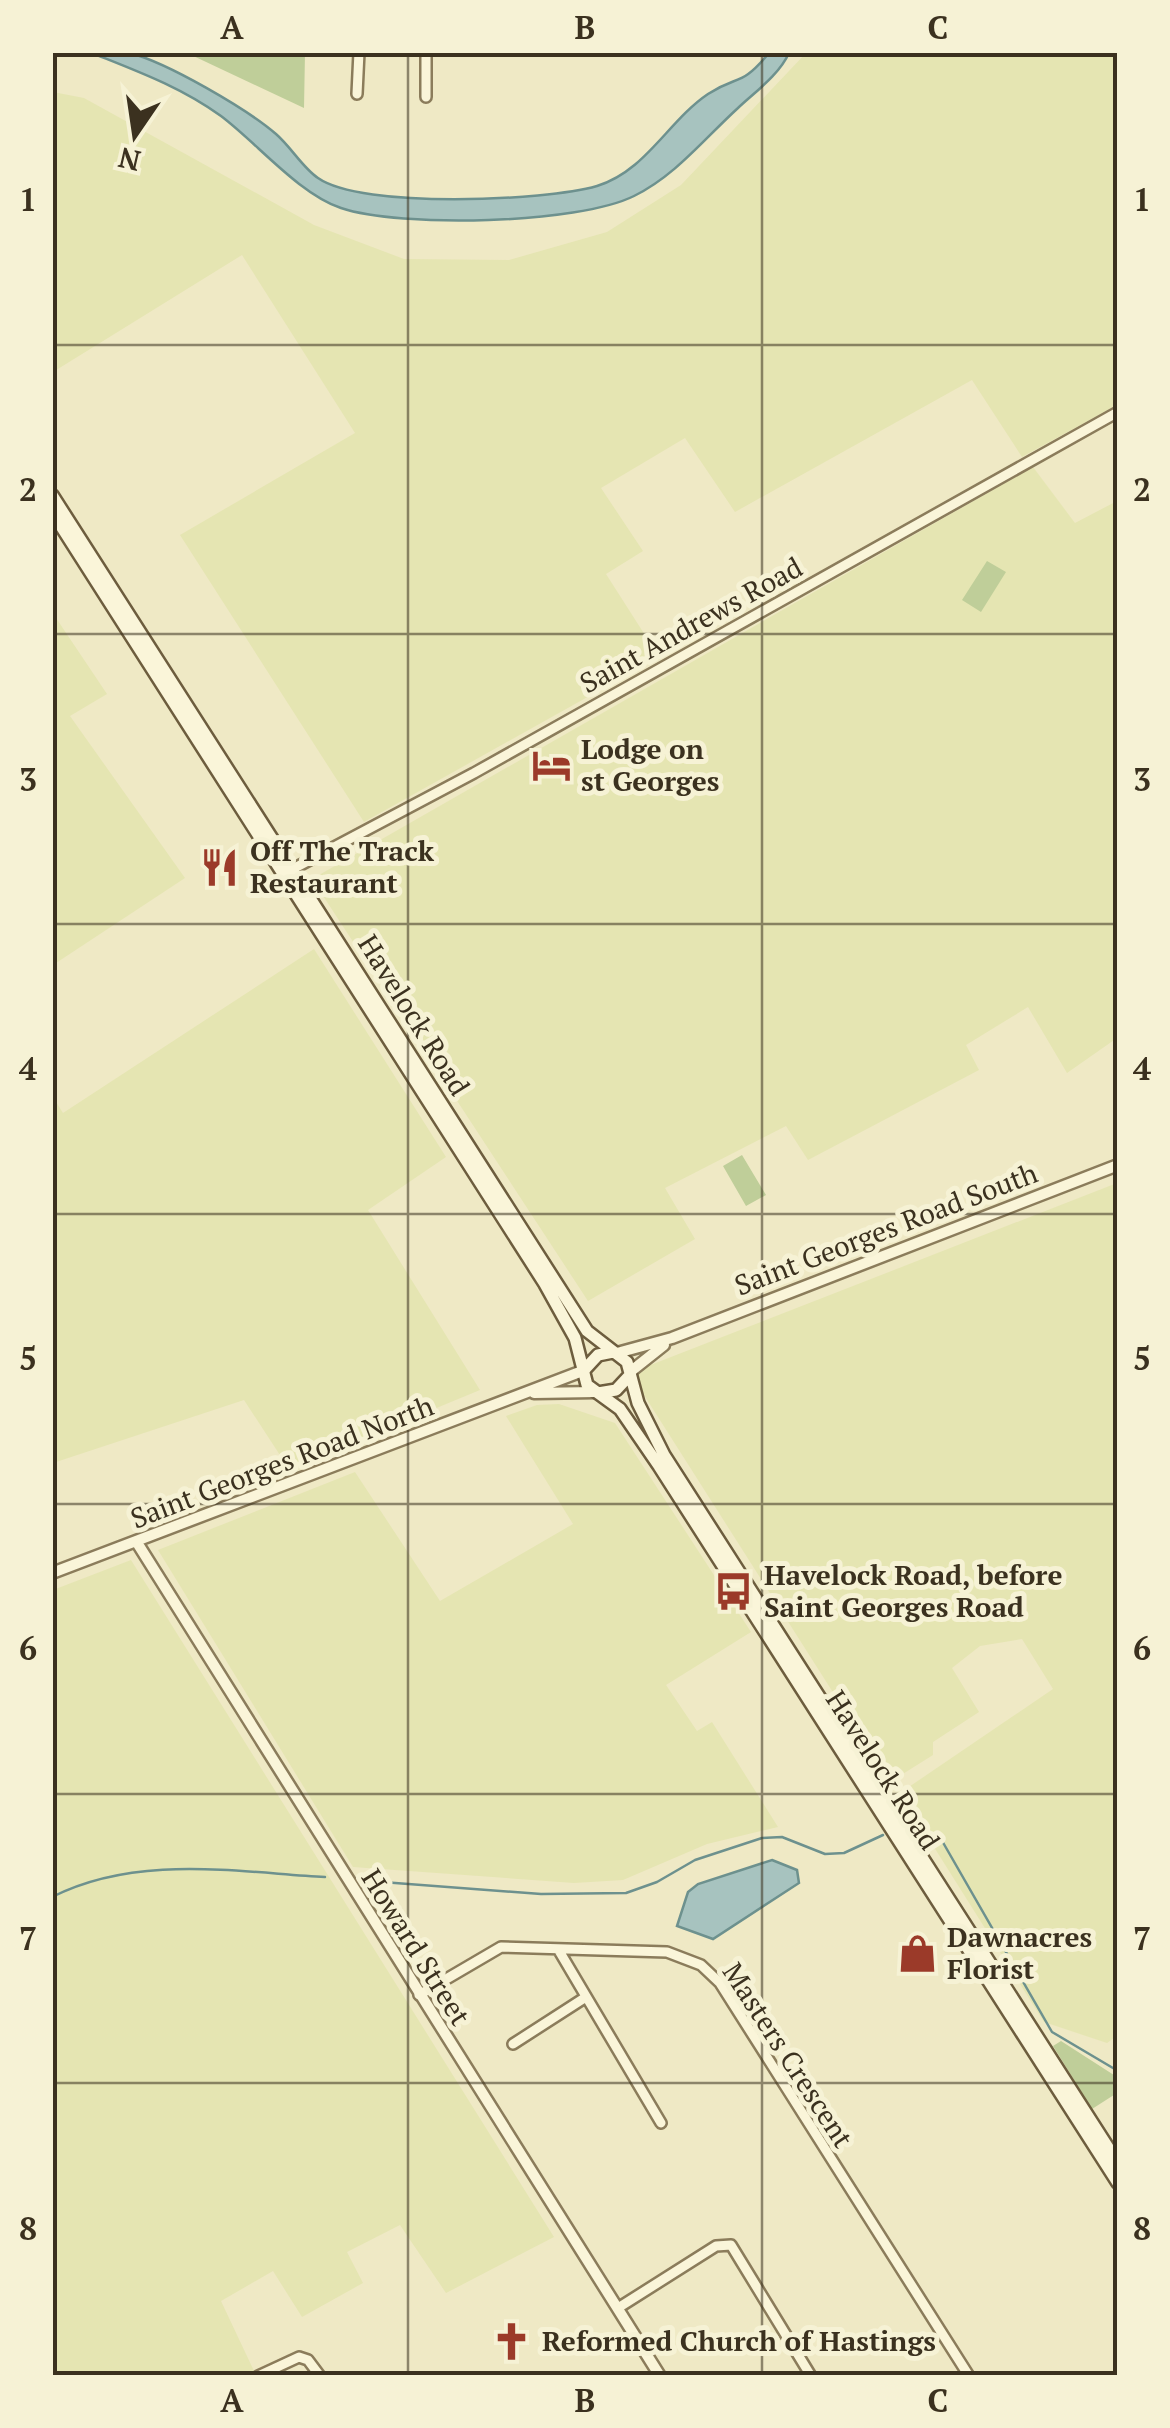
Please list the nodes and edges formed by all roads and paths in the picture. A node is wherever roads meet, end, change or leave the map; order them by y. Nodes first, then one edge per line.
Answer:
1 (359, 52) edge
2 (426, 52) edge
3 (357, 94) dead end
4 (426, 97) dead end
5 (1118, 412) edge
6 (52, 495) edge
7 (52, 512) edge
8 (288, 872) junction
9 (1118, 1165) edge
10 (672, 1338) junction
11 (615, 1352) junction
12 (585, 1369) junction
13 (630, 1374) junction
14 (596, 1393) junction
15 (528, 1394) junction
16 (136, 1541) junction
17 (52, 1573) edge
18 (558, 1949) junction
19 (419, 1995) junction
20 (586, 1996) junction
21 (513, 2044) dead end
22 (661, 2122) dead end
23 (1118, 2163) edge
24 (1118, 2183) edge
25 (618, 2308) junction
26 (965, 2374) edge
27 (258, 2376) edge
28 (320, 2376) edge
29 (660, 2376) edge
30 (811, 2376) edge

1 - 3 street
2 - 4 street
5 - 8 street, Saint Andrews Road
6 - 8 main road, Havelock Road
7 - 8 main road, Havelock Road
8 - 11 main road, Havelock Road
8 - 12 main road, Havelock Road
9 - 10 street, Saint Georges Road South
10 - 11 street, Saint Georges Road South
10 - 13 street, Saint Georges Road South
11 - 12 main road
11 - 13 main road
12 - 14 main road
12 - 15 street, Saint Georges Road North
13 - 14 main road
13 - 23 main road, Havelock Road
14 - 15 street, Saint Georges Road North
14 - 24 main road, Havelock Road
15 - 16 street, Saint Georges Road North
16 - 17 street, Saint Georges Road North
16 - 19 street, Howard Street
18 - 19 street, Masters Crescent
18 - 20 street
18 - 26 street, Masters Crescent
19 - 25 street, Howard Street
20 - 21 street
20 - 22 street
25 - 29 street, Howard Street
25 - 30 street
27 - 28 street

